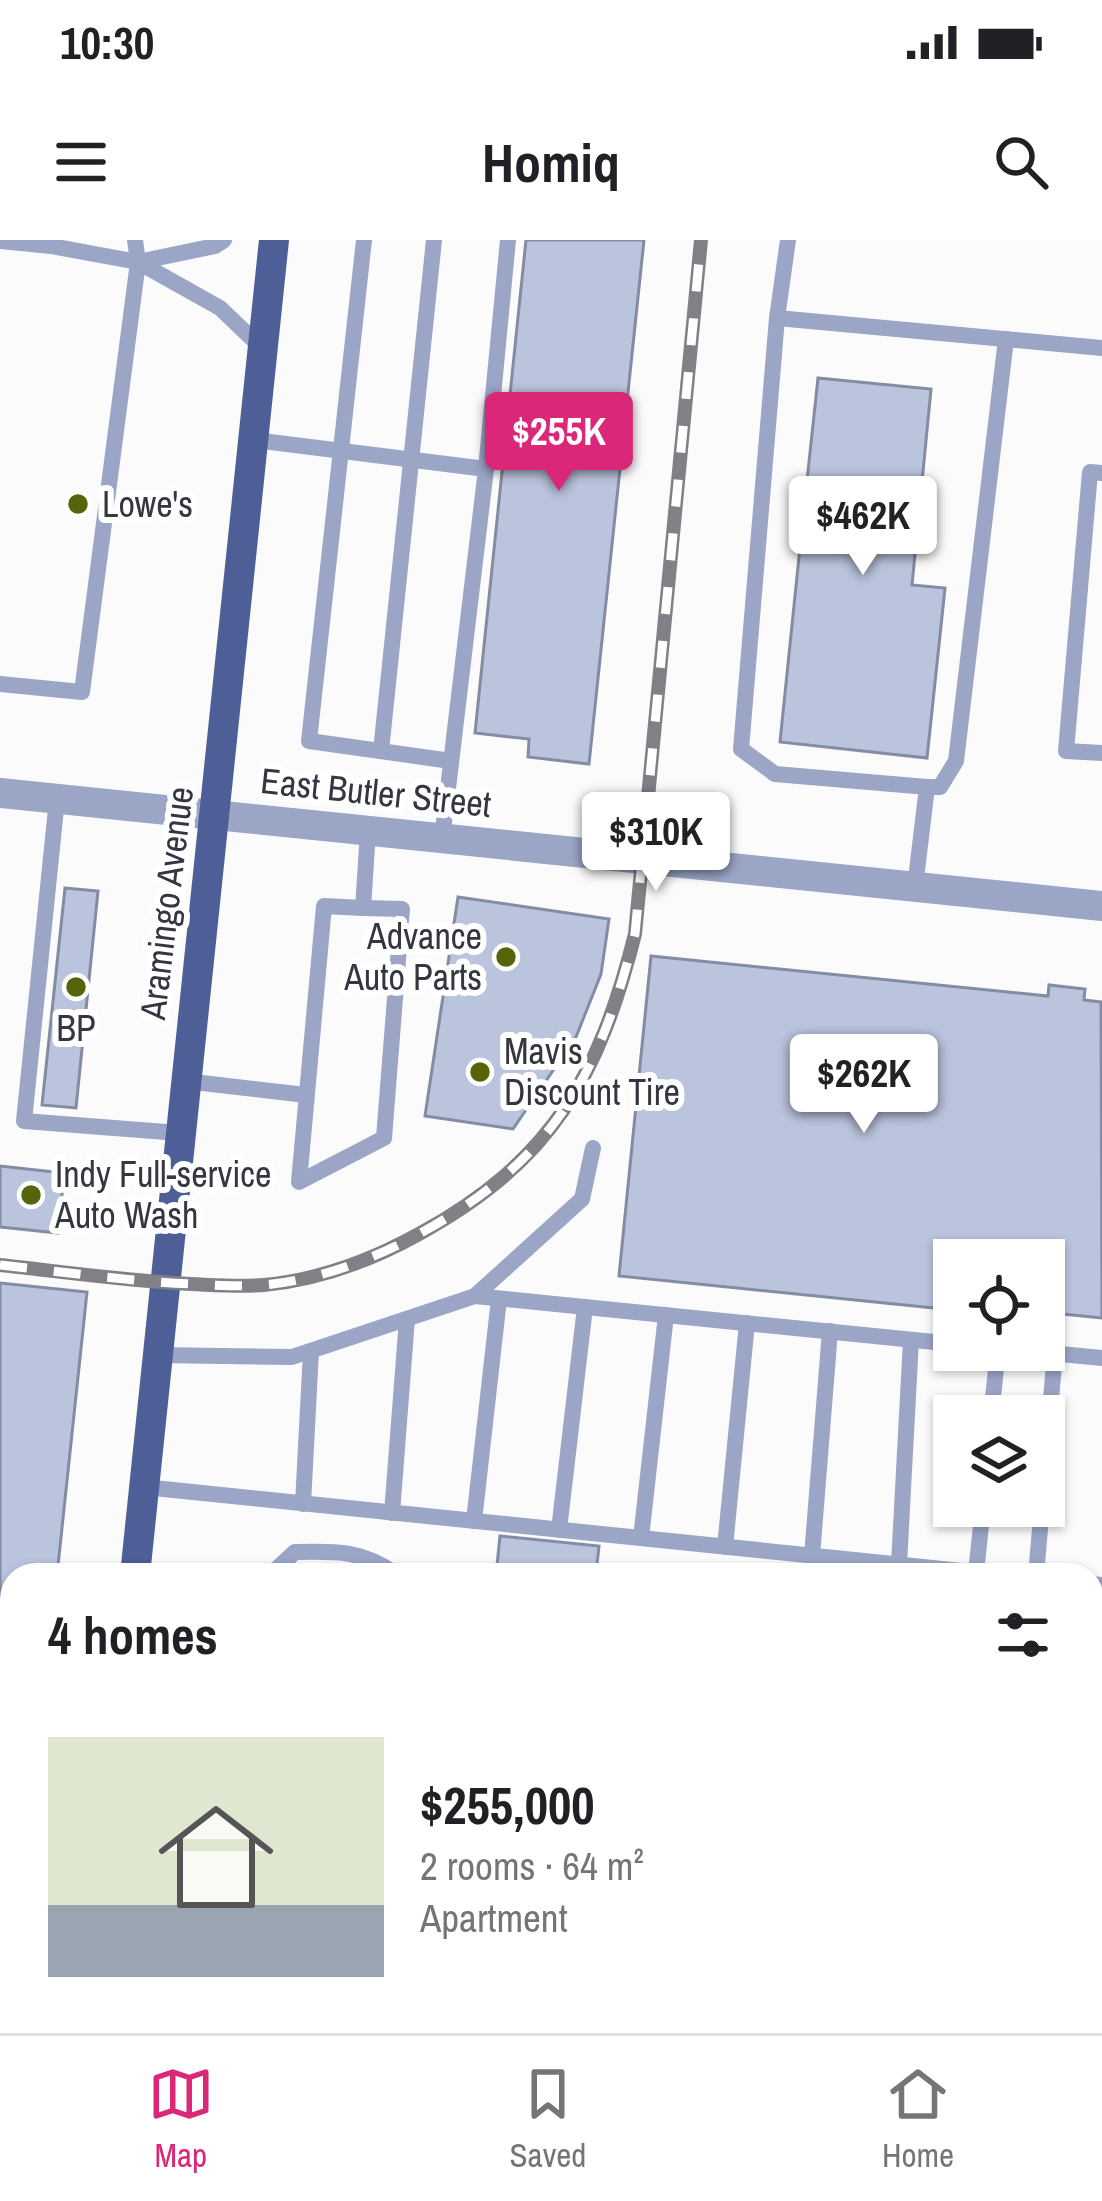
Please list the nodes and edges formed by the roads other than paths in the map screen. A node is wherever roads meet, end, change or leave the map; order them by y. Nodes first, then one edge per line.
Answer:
1 (135, 240) edge
2 (224, 240) edge
3 (274, 240) edge
4 (364, 240) edge
5 (434, 240) edge
6 (508, 240) edge
7 (788, 240) edge
8 (0, 241) edge
9 (138, 262) junction
10 (777, 318) junction
11 (1006, 340) junction
12 (263, 349) junction
13 (1102, 349) edge
14 (254, 440) junction
15 (340, 451) junction
16 (411, 460) junction
17 (486, 470) junction
18 (1102, 473) edge
19 (0, 684) edge
20 (381, 751) junction
21 (1102, 754) edge
22 (451, 761) junction
23 (928, 787) junction
24 (0, 793) edge
25 (57, 799) junction
26 (217, 815) junction
27 (368, 831) junction
28 (442, 839) junction
29 (915, 887) junction
30 (1102, 906) edge
31 (363, 908) junction
32 (185, 1082) junction
33 (306, 1095) junction
34 (179, 1133) junction
35 (593, 1148) dead end
36 (475, 1296) junction
37 (499, 1299) junction
38 (585, 1307) junction
39 (666, 1316) junction
40 (407, 1319) junction
41 (747, 1323) junction
42 (830, 1331) junction
43 (911, 1340) junction
44 (933, 1342) edge
45 (311, 1351) junction
46 (1065, 1354) edge
47 (157, 1355) junction
48 (1102, 1358) edge
49 (144, 1487) junction
50 (303, 1504) junction
51 (392, 1513) junction
52 (474, 1521) junction
53 (981, 1527) edge
54 (1040, 1527) edge
55 (559, 1530) junction
56 (641, 1538) junction
57 (725, 1547) junction
58 (812, 1556) junction
59 (136, 1563) edge
60 (284, 1563) edge
61 (378, 1563) edge
62 (888, 1563) edge
63 (899, 1563) edge
64 (977, 1563) edge
65 (1037, 1563) edge

1 - 9 lane
2 - 9 lane
3 - 12 main road, Aramingo Avenue
4 - 15 lane
5 - 16 lane
6 - 17 lane
7 - 10 lane
8 - 9 lane
9 - 12 lane
9 - 19 lane
10 - 11 lane
10 - 23 lane
11 - 13 lane
11 - 23 lane
12 - 14 main road, Aramingo Avenue
14 - 15 lane
14 - 26 main road, Aramingo Avenue
15 - 16 lane
15 - 20 lane
16 - 17 lane
16 - 20 lane
17 - 22 lane
18 - 21 lane
20 - 22 lane
22 - 28 lane
23 - 29 lane
24 - 25 street, East Butler Street
25 - 26 street, East Butler Street
25 - 34 lane
26 - 27 street, East Butler Street
26 - 32 main road, Aramingo Avenue
27 - 28 street, East Butler Street
27 - 31 lane
28 - 29 street, East Butler Street
29 - 30 street, East Butler Street
31 - 33 lane
31 - 33 lane
32 - 33 lane
32 - 34 main road, Aramingo Avenue
34 - 47 main road, Aramingo Avenue
35 - 36 lane
36 - 37 lane
36 - 40 lane
37 - 38 lane
37 - 52 lane
38 - 39 lane
38 - 55 lane
39 - 41 lane
39 - 56 lane
40 - 45 lane
40 - 51 lane
41 - 42 lane
41 - 57 lane
42 - 43 lane
42 - 58 lane
43 - 44 lane
43 - 63 lane
45 - 47 lane
45 - 50 lane
46 - 48 lane
47 - 49 main road, Aramingo Avenue
49 - 50 lane
49 - 59 main road, Aramingo Avenue
50 - 51 lane
51 - 52 lane
52 - 55 lane
53 - 64 lane
54 - 65 lane
55 - 56 lane
56 - 57 lane
57 - 58 lane
58 - 62 lane
60 - 61 lane

